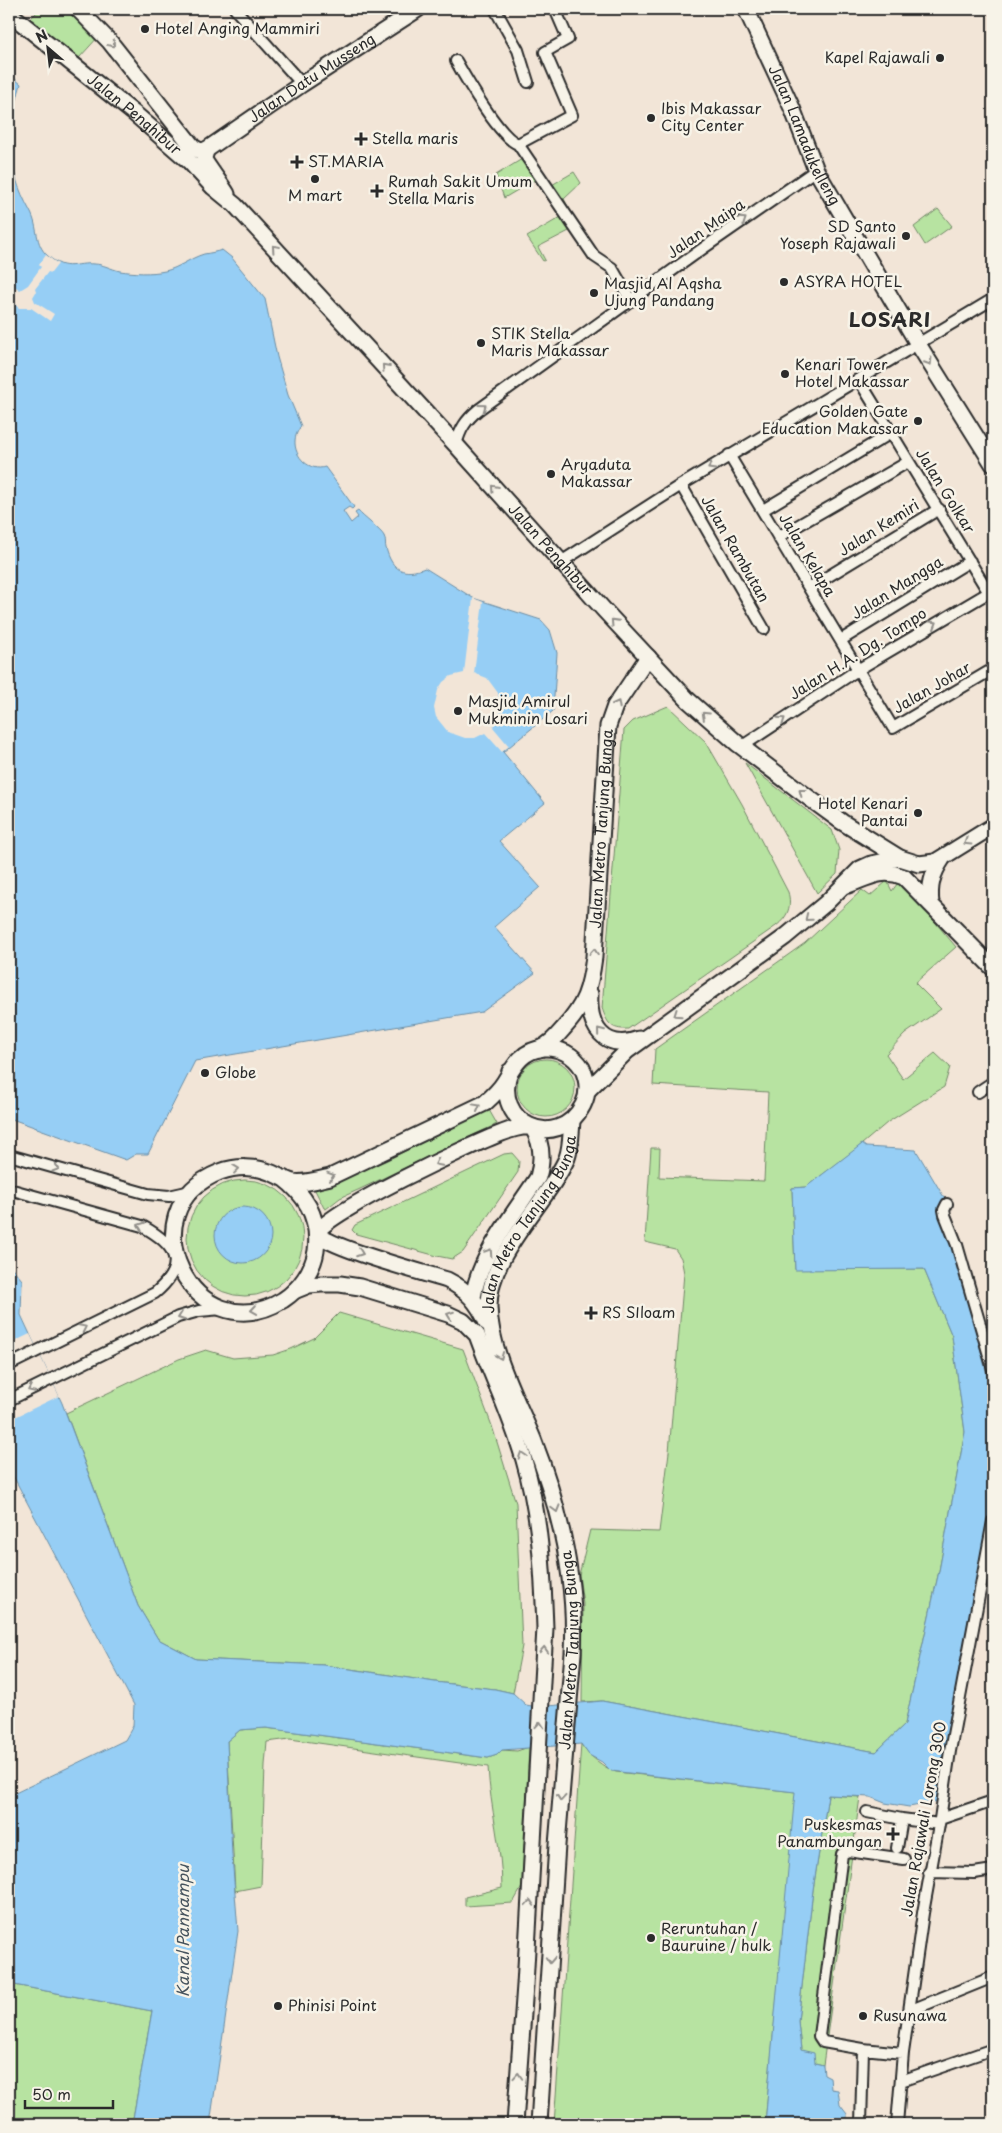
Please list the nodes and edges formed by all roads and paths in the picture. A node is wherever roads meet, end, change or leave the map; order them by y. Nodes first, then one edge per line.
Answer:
1 (78, 9) edge
2 (235, 9) edge
3 (418, 9) edge
4 (495, 9) edge
5 (556, 9) edge
6 (746, 9) edge
7 (9, 13) edge
8 (456, 61) dead end
9 (528, 82) dead end
10 (302, 84) junction
11 (518, 144) junction
12 (206, 150) junction
13 (816, 170) junction
14 (232, 202) junction
15 (993, 299) edge
16 (631, 301) junction
17 (918, 344) junction
18 (859, 380) junction
19 (891, 433) junction
20 (456, 445) junction
21 (730, 455) junction
22 (908, 462) junction
23 (993, 464) edge
24 (680, 485) junction
25 (938, 509) junction
26 (763, 510) junction
27 (778, 537) junction
28 (970, 561) junction
29 (561, 562) junction
30 (809, 588) junction
31 (991, 591) edge
32 (764, 629) dead end
33 (841, 640) junction
34 (648, 657) junction
35 (859, 669) junction
36 (993, 669) edge
37 (741, 747) junction
38 (993, 826) edge
39 (900, 858) junction
40 (942, 859) junction
41 (844, 886) junction
42 (931, 904) junction
43 (993, 968) edge
44 (590, 985) junction
45 (643, 1038) junction
46 (538, 1049) junction
47 (510, 1071) junction
48 (993, 1082) edge
49 (587, 1092) junction
50 (978, 1092) dead end
51 (572, 1121) junction
52 (532, 1127) junction
53 (9, 1155) edge
54 (283, 1178) junction
55 (9, 1189) edge
56 (193, 1190) junction
57 (947, 1204) dead end
58 (316, 1233) junction
59 (176, 1258) junction
60 (294, 1291) junction
61 (473, 1297) junction
62 (229, 1309) junction
63 (491, 1334) junction
64 (9, 1365) edge
65 (993, 1369) edge
66 (9, 1400) edge
67 (993, 1521) edge
68 (982, 1587) junction
69 (993, 1589) edge
70 (993, 1801) edge
71 (867, 1812) dead end
72 (902, 1818) junction
73 (939, 1821) junction
74 (897, 1848) dead end
75 (904, 1859) dead end
76 (993, 1870) edge
77 (930, 1872) junction
78 (993, 1977) edge
79 (909, 2011) junction
80 (863, 2049) junction
81 (993, 2049) edge
82 (902, 2053) junction
83 (901, 2081) junction
84 (515, 2124) edge
85 (539, 2124) edge
86 (861, 2124) edge
87 (897, 2124) edge

1 -> 12 main road
2 - 10 street
3 - 10 main road, Jalan Datu Musseng
4 - 9 street
5 - 11 street
6 - 13 main road, Jalan Lamadukelleng
7 - 14 main road, Jalan Penghibur
8 - 11 street
10 - 12 main road, Jalan Datu Musseng
11 - 16 street
12 - 14 main road, Jalan Penghibur
16 -> 13 street, Jalan Maipa
13 - 17 main road, Jalan Lamadukelleng
20 -> 14 main road, Jalan Penghibur
15 - 17 street
20 -> 16 street, Jalan Maipa
17 - 18 street
17 -> 23 main road, Jalan Lamadukelleng
18 - 19 street, Jalan Golkar
18 - 21 street
19 - 22 street, Jalan Golkar
19 - 26 street
29 -> 20 main road, Jalan Penghibur
21 -> 24 street
21 - 26 street, Jalan Kelapa
22 - 25 street, Jalan Golkar
22 - 27 street
24 - 29 street
24 - 32 street, Jalan Rambutan
25 - 28 street, Jalan Golkar
25 - 30 street, Jalan Kemiri
26 - 27 street, Jalan Kelapa
27 - 30 street, Jalan Kelapa
28 - 31 street, Jalan Golkar
28 - 33 street, Jalan Mangga
34 -> 29 main road, Jalan Penghibur
30 - 33 street, Jalan Kelapa
35 -> 31 street, Jalan H.A. Dg. Tompo
33 - 35 street, Jalan Kelapa
37 -> 34 main road, Jalan Penghibur
44 -> 34 main road, Jalan Metro Tanjung Bunga
35 - 36 street, Jalan Johar
37 -> 35 street, Jalan H.A. Dg. Tompo
39 -> 37 main road, Jalan Penghibur
38 -> 40 main road
39 - 40 main road
39 - 41 main road
40 - 42 main road
41 - 42 main road
41 -> 45 main road
42 - 43 main road
45 -> 44 main road
44 - 46 main road, Jalan Metro Tanjung Bunga
45 - 49 main road
46 - 47 main road
46 - 49 main road
47 - 52 main road
54 -> 47 main road
48 - 50 street
49 - 51 main road
51 - 52 main road
51 - 63 main road, Jalan Metro Tanjung Bunga
52 -> 58 main road
61 -> 52 main road, Jalan Metro Tanjung Bunga
53 -> 56 street
56 -> 54 main road
54 - 58 main road
59 -> 55 street
56 - 59 main road
57 - 65 street
58 - 60 main road
58 -> 61 main road
59 - 62 main road
64 -> 59 street
60 -> 62 main road
84 -> 60 main road, Jalan Metro Tanjung Bunga
61 - 63 main road
62 -> 66 street
63 -> 85 main road, Jalan Metro Tanjung Bunga
67 - 68 street, Jalan Rajawali Lorong 300
68 - 69 street
68 - 73 street, Jalan Rajawali Lorong 300
70 - 73 street
71 - 72 street
72 - 73 street
72 - 74 street
73 - 77 street, Jalan Rajawali Lorong 300
75 - 80 street
76 - 77 street
77 - 79 street, Jalan Rajawali Lorong 300
78 - 79 street
79 - 82 street, Jalan Rajawali Lorong 300
80 - 82 street
80 - 86 street
81 - 83 street
82 - 83 street, Jalan Rajawali Lorong 300
83 - 87 street, Jalan Rajawali Lorong 300

